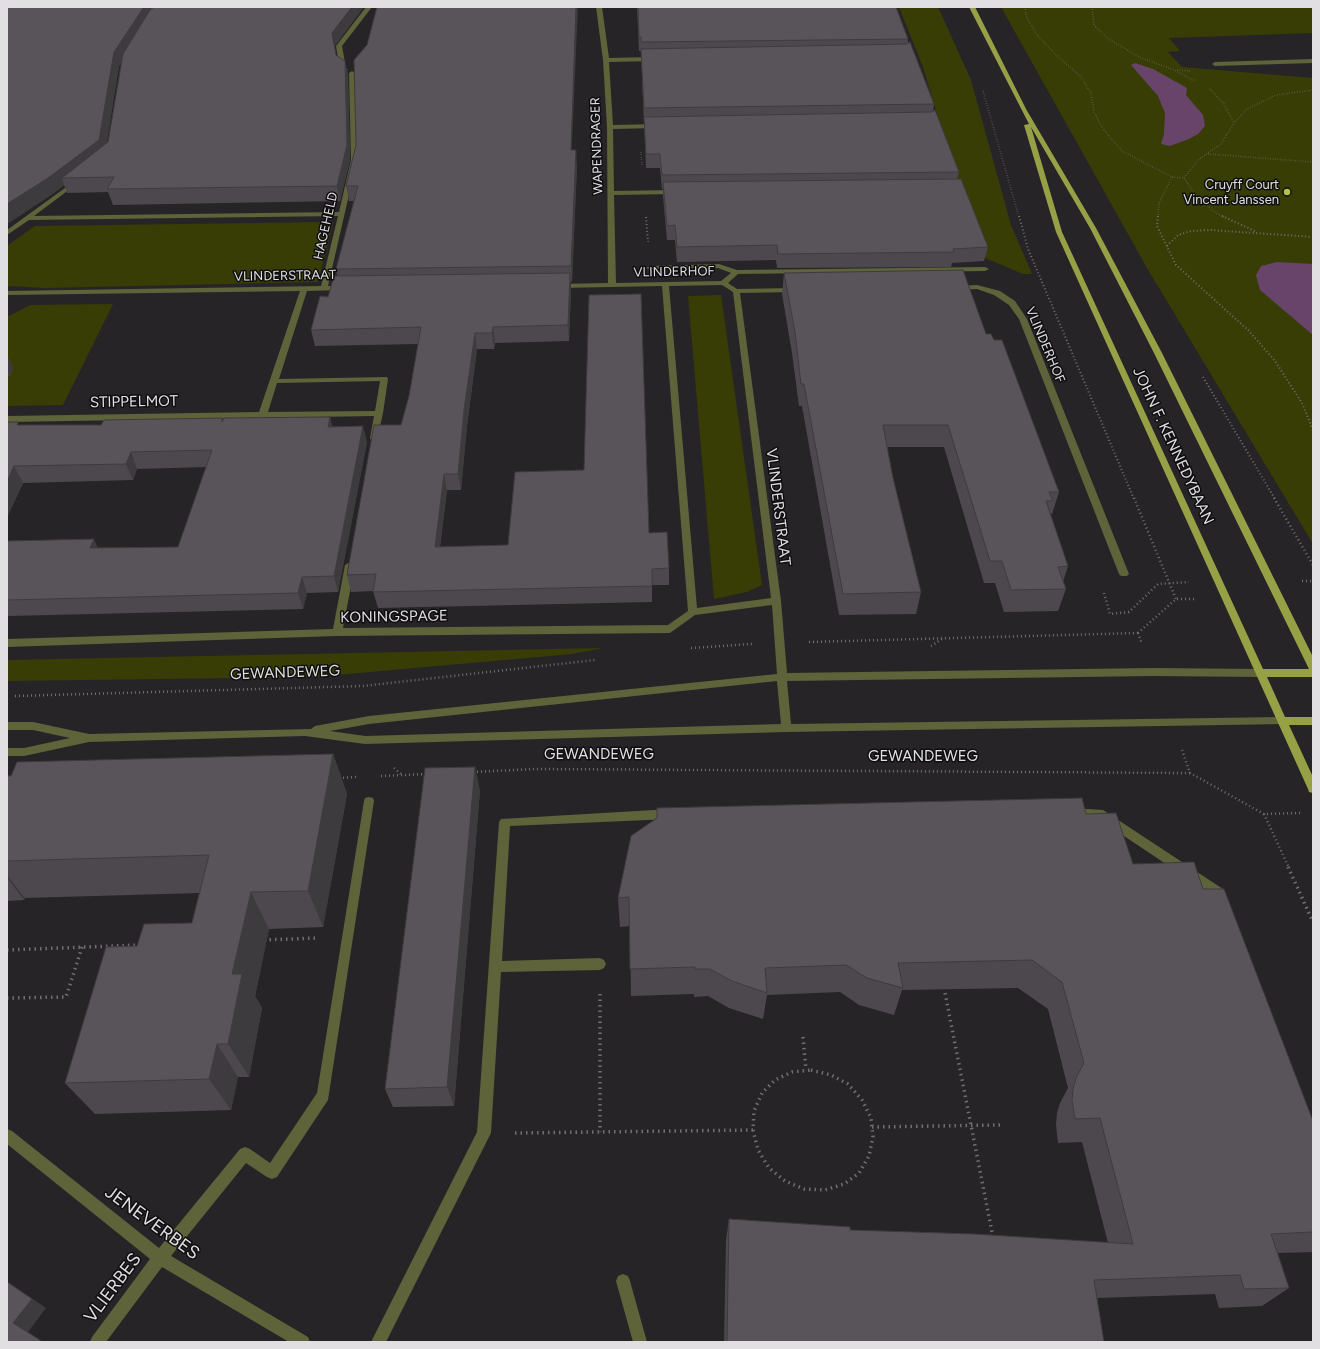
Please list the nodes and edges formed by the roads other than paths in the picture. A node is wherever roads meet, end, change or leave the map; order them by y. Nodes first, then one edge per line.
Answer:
1 (369, 7) edge
2 (599, 7) edge
3 (972, 7) edge
4 (658, 59) edge
5 (606, 60) junction
6 (1313, 61) edge
7 (1216, 64) dead end
8 (1023, 109) junction
9 (663, 126) edge
10 (610, 127) junction
11 (82, 178) edge
12 (684, 192) edge
13 (611, 193) junction
14 (341, 214) junction
15 (28, 218) junction
16 (7, 233) edge
17 (650, 268) dead end
18 (985, 269) dead end
19 (736, 272) junction
20 (723, 283) junction
21 (665, 284) junction
22 (612, 285) junction
23 (548, 286) edge
24 (348, 288) edge
25 (946, 288) edge
26 (304, 289) junction
27 (324, 289) junction
28 (806, 290) edge
29 (736, 291) junction
30 (7, 293) edge
31 (16, 294) junction
32 (7, 300) edge
33 (274, 381) junction
34 (378, 413) junction
35 (262, 414) junction
36 (7, 419) edge
37 (373, 444) edge
38 (352, 554) edge
39 (1124, 574) dead end
40 (776, 601) junction
41 (693, 612) junction
42 (337, 632) junction
43 (7, 643) edge
44 (1313, 667) edge
45 (1313, 672) edge
46 (1260, 673) junction
47 (781, 677) junction
48 (1282, 721) junction
49 (1313, 721) edge
50 (7, 726) edge
51 (786, 728) junction
52 (305, 732) junction
53 (90, 738) junction
54 (7, 752) edge
55 (1313, 789) edge
56 (369, 801) dead end
57 (1059, 812) edge
58 (686, 813) edge
59 (1224, 907) edge
60 (600, 964) road end
61 (495, 967) junction
62 (7, 1136) edge
63 (160, 1258) junction
64 (623, 1281) dead end
65 (98, 1342) edge
66 (303, 1342) edge
67 (378, 1342) edge
68 (640, 1342) edge

1 - 14 street, HAGEHELD
2 - 5 street, WAPENDRAGER
3 - 8 main road, JOHN F. KENNEDYBAAN
4 - 5 street
5 - 10 street, WAPENDRAGER
6 - 7 street
8 - 44 main road, JOHN F. KENNEDYBAAN
8 - 46 main road, JOHN F. KENNEDYBAAN
9 - 10 street
10 - 13 street, WAPENDRAGER
11 - 15 street
12 - 13 street
13 - 22 street, WAPENDRAGER
14 - 15 street
14 - 27 street, HAGEHELD
15 - 16 street
17 - 19 street
18 - 19 street
19 - 20 street
20 - 21 street, VLINDERHOF
20 - 29 street, VLINDERHOF
21 - 22 street, VLINDERHOF
21 - 41 street
22 - 23 street
24 - 27 street, VLINDERSTRAAT
25 - 39 street, VLINDERHOF
26 - 27 street, VLINDERSTRAAT
26 - 31 street, VLINDERSTRAAT
26 - 33 street
28 - 29 street
29 - 40 street, VLINDERSTRAAT
30 - 31 street, VLINDERSTRAAT
31 - 32 street
33 - 34 street
33 - 35 street
34 - 35 street, STIPPELMOT
34 - 37 street
35 - 36 street, STIPPELMOT
38 - 42 street
40 - 41 street, KONINGSPAGE
40 - 47 street, VLINDERSTRAAT
41 - 42 street, KONINGSPAGE
42 - 43 street, KONINGSPAGE
45 - 46 main road
46 - 47 street, GEWANDEWEG
46 - 48 main road, JOHN F. KENNEDYBAAN
47 - 51 street, VLINDERSTRAAT
47 - 52 street, GEWANDEWEG
48 - 49 main road
48 - 51 street, GEWANDEWEG
48 - 55 main road, JOHN F. KENNEDYBAAN
50 - 53 street, GEWANDEWEG
51 - 52 street, GEWANDEWEG
52 - 53 street, GEWANDEWEG
53 - 54 street, GEWANDEWEG
56 - 63 street, VLIERBES
57 - 59 street
58 - 61 street
60 - 61 street
61 - 67 street
62 - 63 street, JENEVERBES
63 - 65 street, VLIERBES
63 - 66 street, JENEVERBES
64 - 68 street

